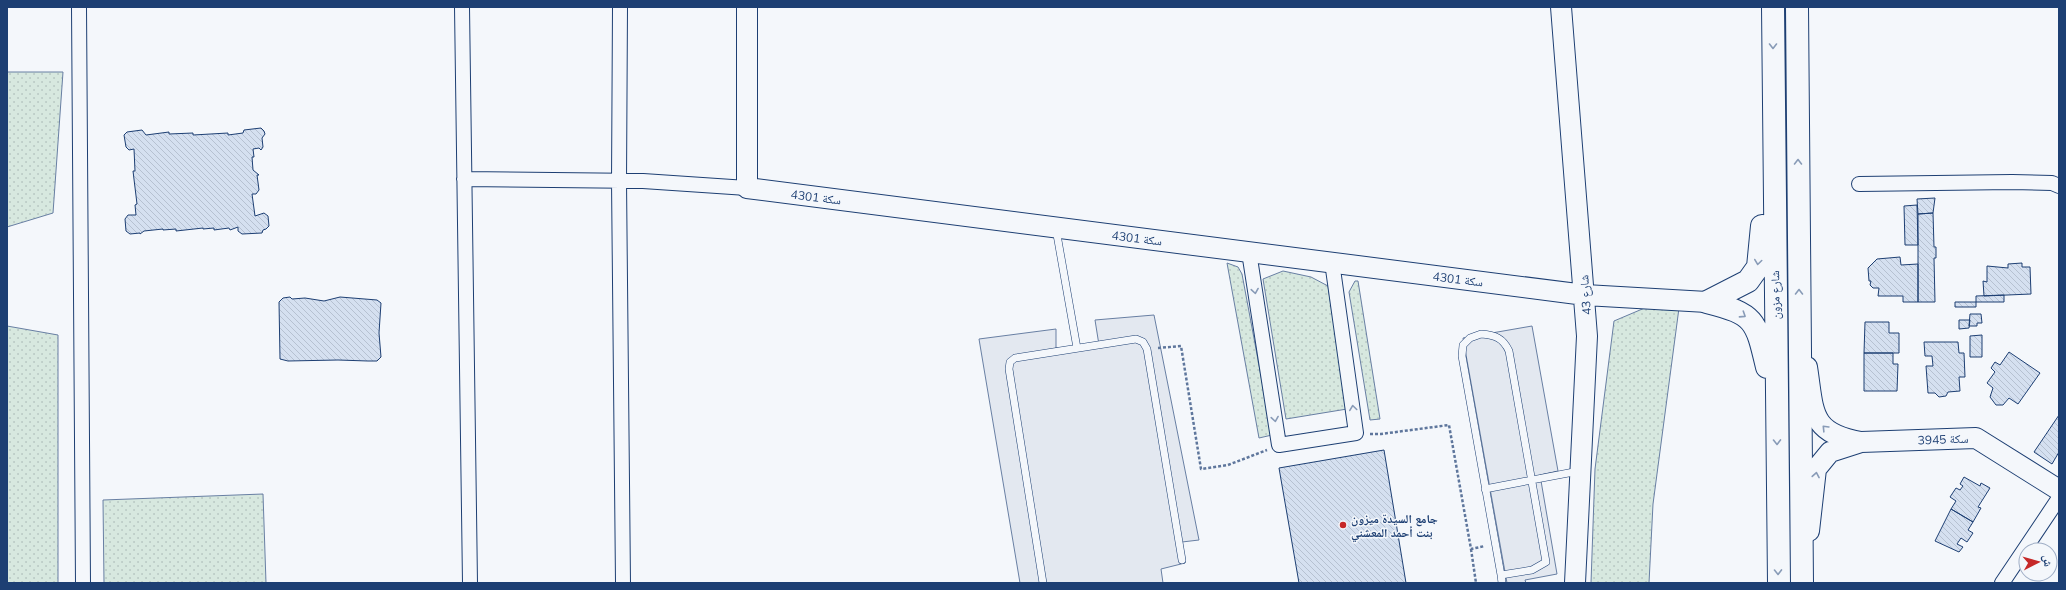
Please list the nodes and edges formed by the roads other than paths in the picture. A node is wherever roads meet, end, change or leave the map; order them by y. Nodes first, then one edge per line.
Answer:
1 (79, 7) edge
2 (462, 7) edge
3 (620, 7) edge
4 (747, 7) edge
5 (1561, 7) edge
6 (1773, 7) edge
7 (1797, 7) edge
8 (1773, 97) junction
9 (464, 179) junction
10 (619, 181) junction
11 (1859, 184) dead end
12 (2059, 186) edge
13 (747, 188) junction
14 (1055, 227) junction
15 (1249, 252) junction
16 (1332, 262) junction
17 (1585, 295) junction
18 (1707, 302) junction
19 (1799, 325) junction
20 (1077, 348) junction
21 (1777, 409) junction
22 (1860, 442) junction
23 (1580, 471) junction
24 (1532, 480) junction
25 (1485, 489) junction
26 (2059, 490) edge
27 (2059, 498) edge
28 (1182, 560) dead end
29 (1501, 574) junction
30 (83, 583) edge
31 (470, 583) edge
32 (622, 583) edge
33 (1043, 583) edge
34 (1502, 583) edge
35 (1575, 583) edge
36 (1778, 583) edge
37 (1803, 583) edge
38 (2002, 583) edge

1 - 30 street
2 - 9 street
3 - 10 street
4 - 13 street
5 - 17 street, شارع 43
6 -> 8 main road, شارع مزون
19 -> 7 main road, شارع مزون
8 -> 18 main road
8 - 21 main road, شارع مزون
9 - 10 street
9 - 31 street
10 - 13 street
10 - 32 street
11 - 12 street
13 - 14 street, سكة 4301
14 - 15 street, سكة 4301
14 - 20 lane
15 - 16 street, سكة 4301
15 -> 16 street
16 - 17 street, سكة 4301
17 - 18 street, سكة 4301
17 - 23 street, شارع 43
18 -> 21 main road
22 -> 19 street
19 - 37 main road, شارع مزون
20 - 28 lane
20 - 33 lane
21 -> 36 main road, شارع مزون
22 - 26 street, سكة 3945
37 -> 22 street
23 - 24 lane
23 - 35 street, شارع 43
24 - 25 lane
24 - 25 lane
24 - 29 lane
25 - 29 lane
27 - 38 street
29 - 34 lane

